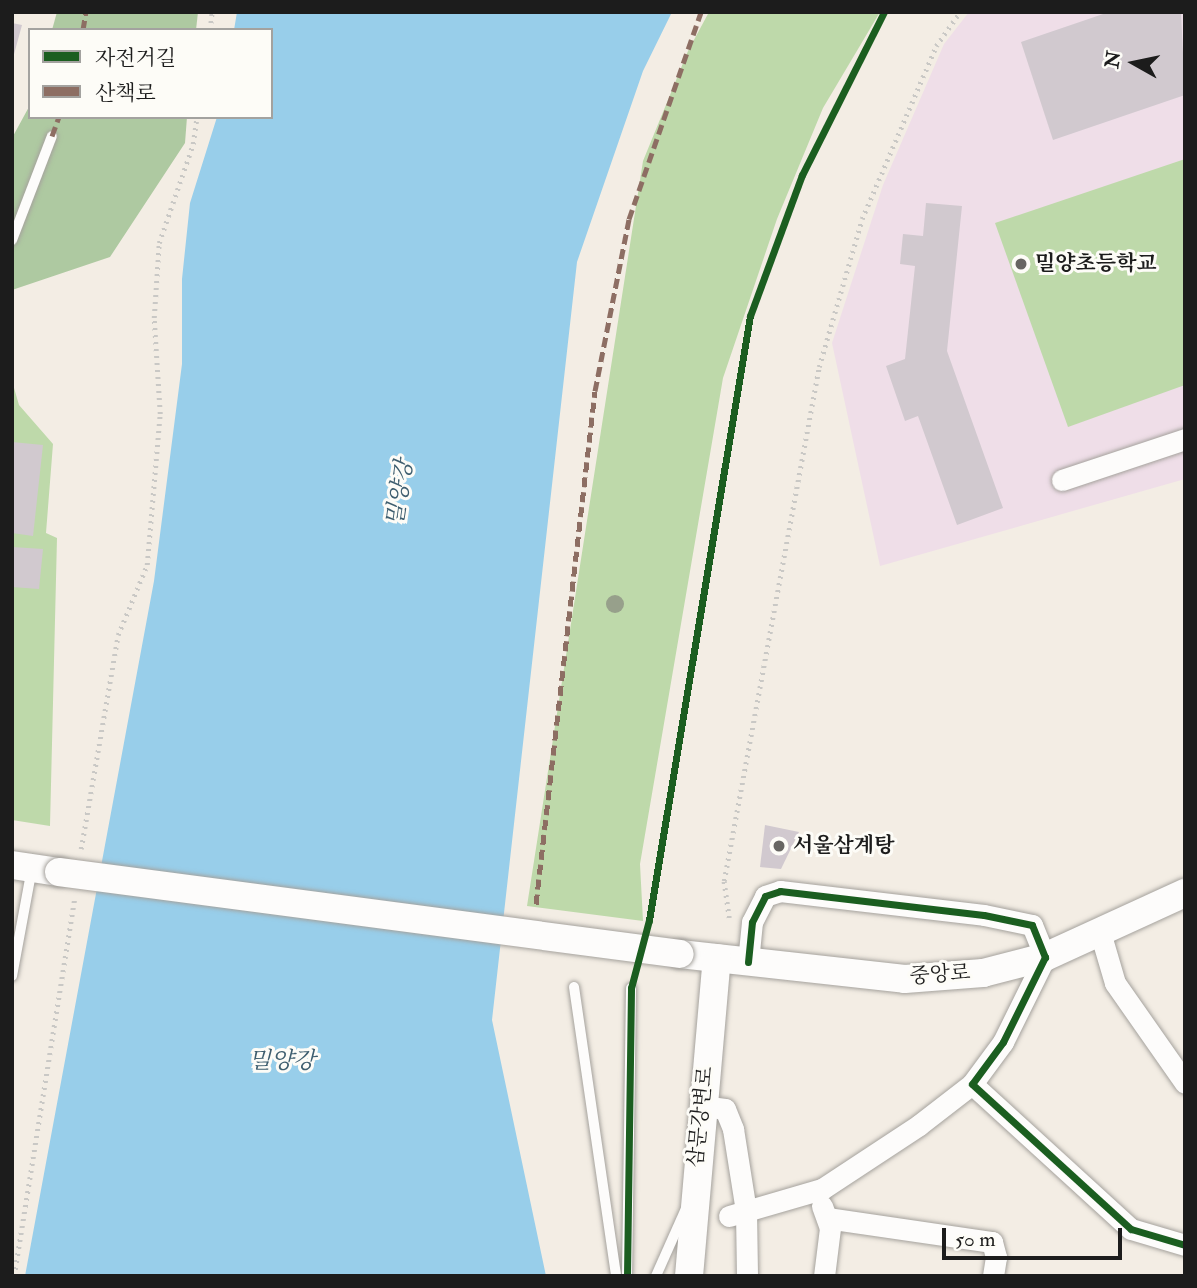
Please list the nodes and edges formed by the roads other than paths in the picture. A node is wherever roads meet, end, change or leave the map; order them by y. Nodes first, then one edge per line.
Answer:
1 (52, 136) dead end
2 (12, 240) edge
3 (1185, 439) edge
4 (1062, 480) dead end
5 (45, 874) edge
6 (1185, 893) edge
7 (1100, 932) junction
8 (1045, 957) junction
9 (717, 958) junction
10 (748, 962) junction
11 (12, 976) edge
12 (574, 987) dead end
13 (631, 988) dead end
14 (972, 1083) junction
15 (1185, 1083) edge
16 (702, 1106) junction
17 (694, 1191) junction
18 (816, 1191) junction
19 (737, 1213) junction
20 (827, 1218) junction
21 (1185, 1245) edge
22 (616, 1276) edge
23 (627, 1276) edge
24 (656, 1276) edge
25 (689, 1276) edge
26 (747, 1276) edge
27 (824, 1276) edge
28 (993, 1276) edge

1 - 2 lane
3 - 4 street
5 - 9 main road, 중앙로, bridge
5 - 11 lane
6 - 7 main road, 중앙로
7 - 8 main road, 중앙로
7 - 15 street
8 - 10 main road, 중앙로
8 - 10 street
8 - 14 street
9 - 10 main road, 중앙로
9 - 16 main road, 삼문강변로
12 - 22 lane
13 - 23 lane
14 - 18 street
14 - 21 street
16 - 17 main road, 삼문강변로
16 - 19 street
17 - 24 lane
17 - 25 main road, 삼문강변로
18 - 19 street
18 - 20 street
19 - 26 street
20 - 27 street
20 - 28 street

